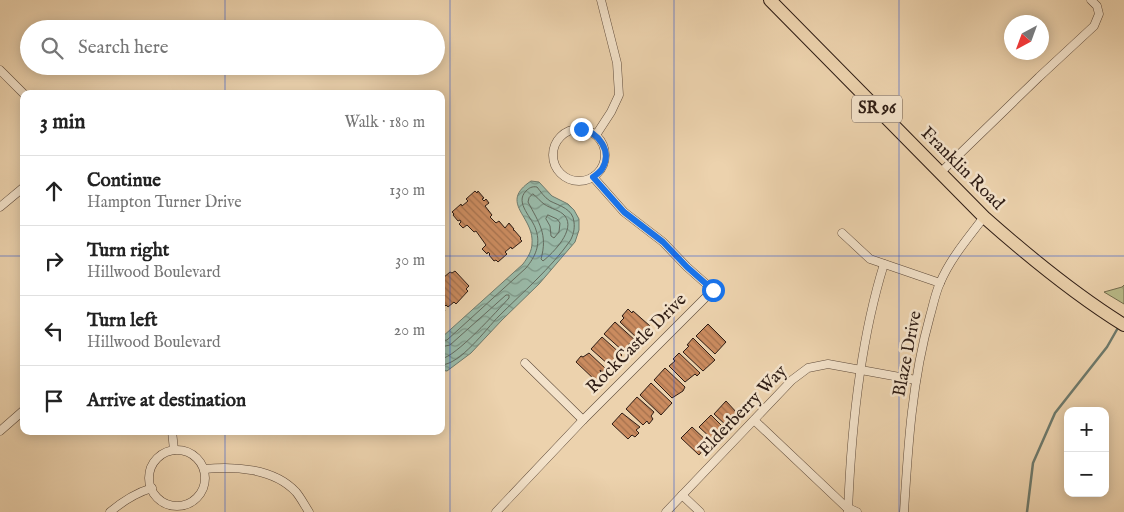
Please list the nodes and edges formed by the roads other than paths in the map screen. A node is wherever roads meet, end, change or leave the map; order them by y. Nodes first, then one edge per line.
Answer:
1 (601, 0) edge
2 (770, 0) edge
3 (1091, 0) edge
4 (0, 70) edge
5 (20, 90) edge
6 (596, 135) junction
7 (940, 173) junction
8 (593, 177) junction
9 (20, 190) edge
10 (0, 208) edge
11 (984, 217) junction
12 (842, 233) dead end
13 (884, 264) junction
14 (940, 283) junction
15 (1124, 325) edge
16 (525, 363) dead end
17 (862, 370) junction
18 (916, 380) junction
19 (20, 414) edge
20 (583, 420) junction
21 (754, 420) junction
22 (0, 431) edge
23 (172, 435) edge
24 (174, 450) junction
25 (204, 469) junction
26 (152, 488) junction
27 (682, 495) junction
28 (183, 509) edge
29 (848, 510) edge
30 (111, 511) edge
31 (309, 512) edge
32 (496, 512) edge
33 (666, 512) edge
34 (700, 512) edge
35 (857, 512) edge
36 (904, 512) edge

1 - 6 street
2 - 7 main road, Franklin Road / SR 96
3 - 7 street
4 - 5 street
6 - 8 street
6 - 8 street
7 - 11 main road, Franklin Road / SR 96
8 - 20 street, RockCastle Drive
9 - 10 street
11 - 14 street, Blaze Drive
11 - 15 main road, Franklin Road / SR 96
12 - 13 street
13 - 14 street
13 - 17 street
14 - 18 street, Blaze Drive
16 - 20 street
17 - 18 street, Elderberry Way
17 - 21 street, Elderberry Way
17 - 29 street
18 - 36 street, Blaze Drive
19 - 22 street
20 - 32 street, RockCastle Drive
21 - 27 street, Elderberry Way
21 - 29 street
23 - 24 street
24 - 25 street
24 - 26 street
25 - 28 street
25 - 31 street
26 - 28 street
26 - 30 street
27 - 33 street, Elderberry Way
27 - 34 street
29 - 35 street

